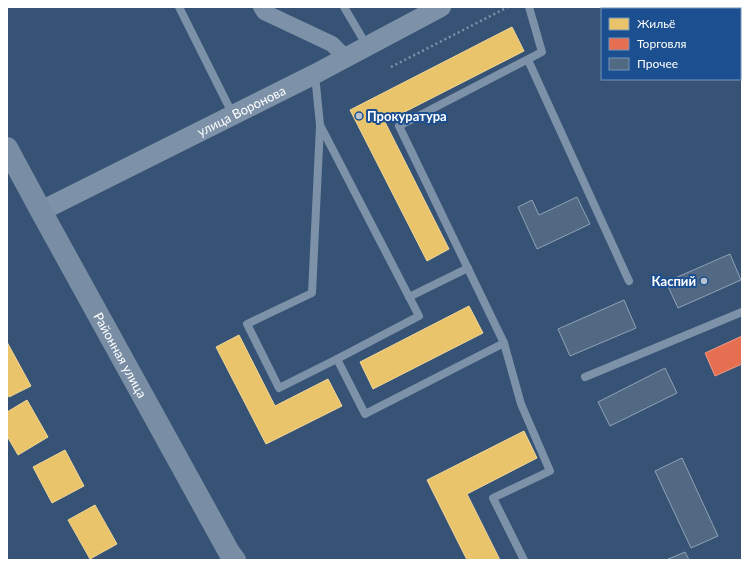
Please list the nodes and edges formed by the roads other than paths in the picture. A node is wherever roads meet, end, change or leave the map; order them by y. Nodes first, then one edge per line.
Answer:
1 (179, 7) edge
2 (261, 7) edge
3 (344, 7) edge
4 (441, 7) edge
5 (528, 7) edge
6 (367, 46) junction
7 (346, 58) junction
8 (528, 60) junction
9 (315, 74) junction
10 (233, 115) junction
11 (320, 125) junction
12 (7, 148) edge
13 (41, 211) junction
14 (468, 268) junction
15 (629, 280) dead end
16 (409, 297) junction
17 (742, 312) edge
18 (504, 343) junction
19 (337, 359) junction
20 (585, 377) dead end
21 (235, 560) edge
22 (524, 560) edge

1 - 10 lane
2 - 7 street
3 - 6 lane
4 - 6 street, улица Воронова
5 - 8 lane
6 - 7 street, улица Воронова
7 - 9 street, улица Воронова
8 - 14 lane
8 - 15 lane
9 - 10 street, улица Воронова
9 - 11 lane
10 - 13 street, улица Воронова
11 - 16 lane
11 - 19 lane
12 - 13 main road, Районная улица
13 - 21 main road, Районная улица
14 - 16 lane
14 - 18 lane
16 - 19 lane
17 - 20 lane
18 - 19 lane
18 - 22 lane

